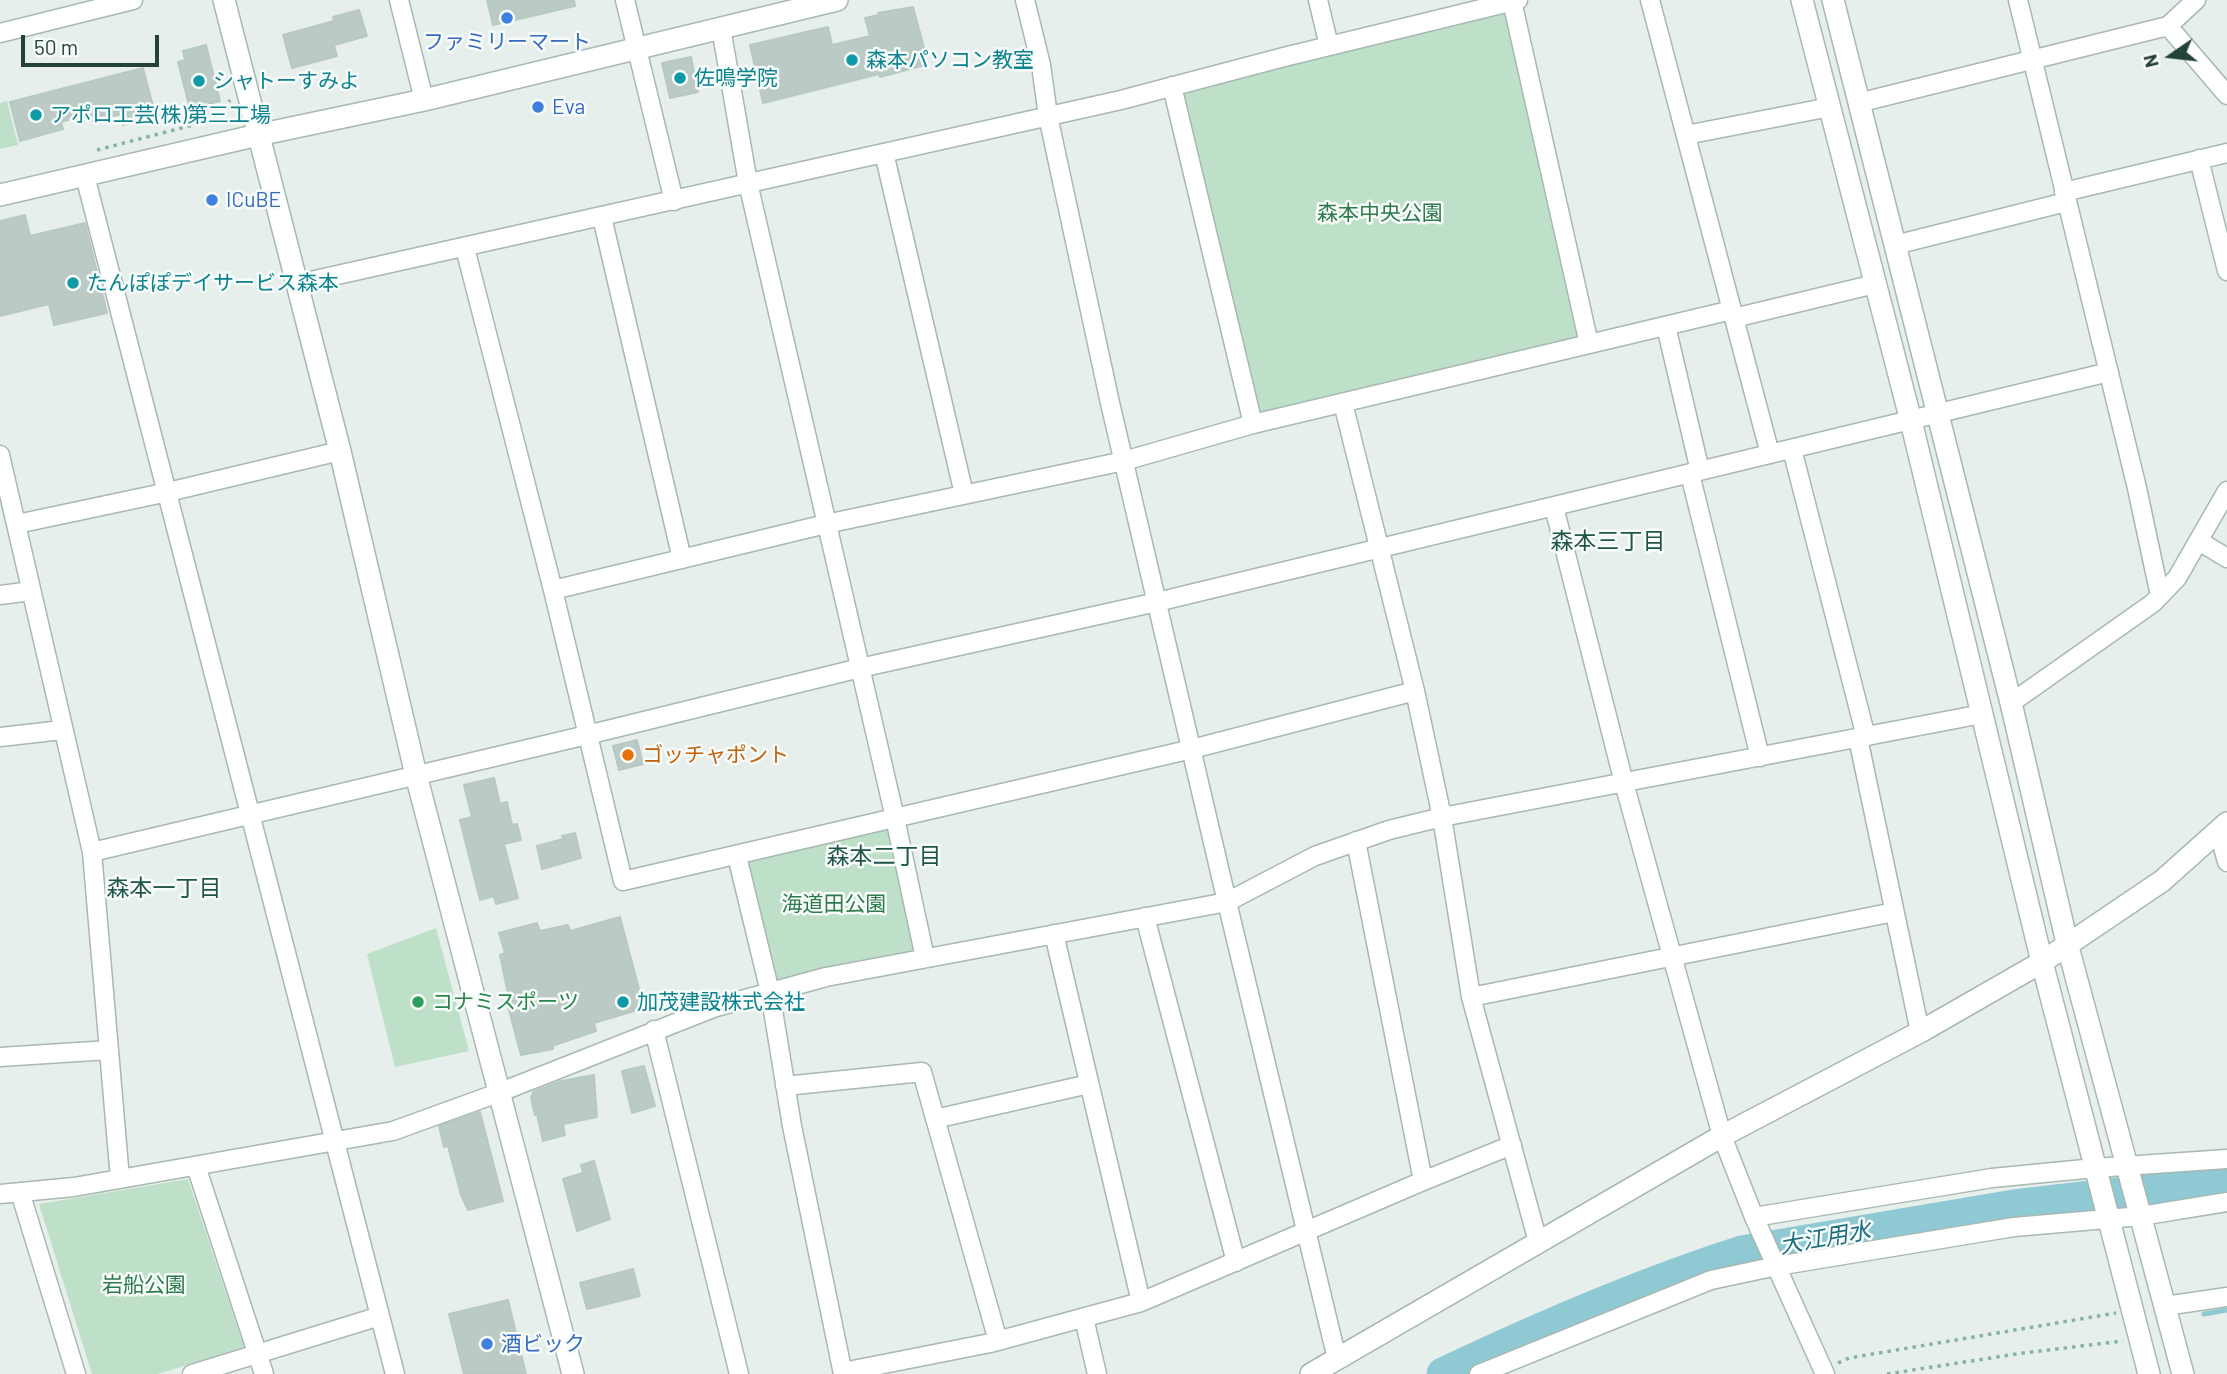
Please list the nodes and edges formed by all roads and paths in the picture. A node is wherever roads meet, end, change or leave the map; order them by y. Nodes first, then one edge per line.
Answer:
1 (133, 0) edge
2 (224, 0) edge
3 (398, 0) edge
4 (625, 0) edge
5 (836, 0) edge
6 (1025, 0) edge
7 (1318, 0) edge
8 (1650, 0) edge
9 (1802, 0) edge
10 (1833, 0) edge
11 (2018, 0) edge
12 (2196, 0) edge
13 (1515, 1) edge
14 (66, 8) edge
15 (2168, 26) junction
16 (721, 28) junction
17 (0, 33) edge
18 (1329, 46) junction
19 (638, 48) junction
20 (2032, 60) junction
21 (1172, 86) junction
22 (2227, 96) edge
23 (230, 100) dead end
24 (424, 100) junction
25 (1858, 103) junction
26 (1830, 107) junction
27 (1048, 116) junction
28 (258, 135) junction
29 (1686, 135) junction
30 (94, 151) dead end
31 (884, 153) junction
32 (2227, 153) edge
33 (2199, 159) junction
34 (85, 176) junction
35 (748, 183) junction
36 (0, 195) edge
37 (2065, 197) junction
38 (674, 201) junction
39 (602, 217) junction
40 (1895, 244) junction
41 (465, 248) junction
42 (2227, 271) edge
43 (297, 284) junction
44 (1875, 284) junction
45 (1733, 314) junction
46 (1666, 326) junction
47 (1589, 344) junction
48 (2109, 372) junction
49 (1343, 403) junction
50 (1939, 413) junction
51 (1911, 421) junction
52 (1252, 424) junction
53 (1793, 449) junction
54 (340, 451) junction
55 (1770, 454) junction
56 (0, 455) edge
57 (1124, 461) junction
58 (1695, 472) junction
59 (2227, 491) edge
60 (168, 492) junction
61 (964, 494) junction
62 (1554, 507) junction
63 (17, 524) junction
64 (826, 524) junction
65 (2199, 541) junction
66 (1380, 549) junction
67 (2227, 558) edge
68 (682, 559) junction
69 (554, 590) junction
70 (31, 591) junction
71 (0, 595) edge
72 (2161, 596) junction
73 (1157, 602) junction
74 (860, 668) junction
75 (1415, 691) junction
76 (2011, 703) junction
77 (1982, 714) junction
78 (62, 730) junction
79 (587, 736) junction
80 (0, 737) edge
81 (1862, 737) junction
82 (1192, 749) junction
83 (1760, 757) junction
84 (416, 775) junction
85 (1624, 783) junction
86 (250, 814) junction
87 (1442, 817) junction
88 (895, 818) junction
89 (2223, 828) edge
90 (1356, 841) junction
91 (92, 852) junction
92 (737, 856) junction
93 (2227, 862) edge
94 (1227, 902) junction
95 (1894, 912) junction
96 (1145, 917) junction
97 (1054, 933) junction
98 (2068, 947) junction
99 (1672, 955) junction
100 (926, 958) junction
101 (2042, 962) junction
102 (770, 992) junction
103 (1471, 997) junction
104 (654, 1030) junction
105 (1920, 1032) junction
106 (109, 1050) junction
107 (0, 1057) edge
108 (1089, 1084) junction
109 (785, 1086) junction
110 (498, 1093) junction
111 (935, 1119) junction
112 (1722, 1136) junction
113 (336, 1142) junction
114 (1512, 1145) junction
115 (2227, 1159) edge
116 (196, 1166) junction
117 (2129, 1170) junction
118 (2096, 1172) junction
119 (120, 1179) junction
120 (1423, 1181) junction
121 (20, 1192) junction
122 (0, 1194) edge
123 (2227, 1202) edge
124 (2140, 1214) junction
125 (2107, 1217) junction
126 (1756, 1222) junction
127 (1305, 1231) junction
128 (1538, 1242) junction
129 (1236, 1262) junction
130 (1776, 1264) junction
131 (2227, 1297) edge
132 (1141, 1303) junction
133 (2165, 1306) junction
134 (2132, 1310) junction
135 (380, 1317) junction
136 (1084, 1318) junction
137 (2139, 1339) junction
138 (998, 1341) junction
139 (257, 1354) junction
140 (1337, 1359) junction
141 (1824, 1371) edge
142 (843, 1373) edge
143 (76, 1374) edge
144 (192, 1374) edge
145 (264, 1374) edge
146 (395, 1374) edge
147 (573, 1374) edge
148 (739, 1374) edge
149 (1097, 1374) edge
150 (1311, 1374) edge
151 (1479, 1374) edge
152 (1886, 1374) edge
153 (2149, 1374) edge
154 (2183, 1374) edge

1 - 14 street
2 - 28 street
3 - 24 street
4 - 19 street
5 - 16 street
6 - 27 street
7 - 18 street
8 - 29 street
9 - 26 street
10 - 25 street
11 - 20 street
12 - 15 street
13 - 18 street
13 - 47 street
14 - 17 street
15 - 20 street
15 - 22 street
16 - 19 street
16 - 35 street
18 - 21 street
19 - 24 street
19 - 38 street
20 - 25 street
20 - 37 street
21 - 27 street
21 - 52 street
23 - 30 path
24 - 28 street
25 - 40 street
26 - 29 street
26 - 44 street
27 - 31 street
27 - 57 street
28 - 34 street
28 - 43 street
29 - 45 street
31 - 35 street
31 - 61 street
32 - 33 street
33 - 37 street
33 - 42 street
34 - 36 street
34 - 60 street
35 - 38 street
35 - 64 street
37 - 40 street
37 - 48 street
38 - 39 street
39 - 41 street
39 - 68 street
40 - 50 street
41 - 43 street
41 - 69 street
43 - 54 street
44 - 45 street
44 - 51 street
45 - 46 street
45 - 55 street
46 - 47 street
46 - 58 street
47 - 49 street
48 - 50 street
48 - 72 street
49 - 52 street
49 - 66 street
50 - 51 street
50 - 76 street
51 - 53 street
51 - 77 street
52 - 57 street
53 - 55 street
53 - 81 street
54 - 60 street
54 - 84 street
55 - 58 street
56 - 63 street
57 - 61 street
57 - 73 street
58 - 62 street
58 - 83 street
59 - 65 street
60 - 63 street
60 - 86 street
61 - 64 street
62 - 66 street
62 - 85 street
63 - 70 street
64 - 68 street
64 - 74 street
65 - 67 street
65 - 72 street
66 - 73 street
66 - 75 street
68 - 69 street
69 - 79 street
70 - 71 street
70 - 78 street
72 - 76 street
73 - 74 street
73 - 82 street
74 - 79 street
74 - 88 street
75 - 82 street
75 - 87 street
76 - 98 street
77 - 81 street
77 - 101 street
78 - 80 street
78 - 91 street
79 - 84 street
79 - 92 street
81 - 83 street
81 - 95 street
82 - 88 street
82 - 94 street
83 - 85 street
84 - 86 street
84 - 110 street
85 - 87 street
85 - 99 street
86 - 91 street
86 - 113 street
87 - 90 street
87 - 103 street
88 - 92 street
88 - 100 street
89 - 93 street
89 - 98 street
90 - 94 street
90 - 120 street
91 - 106 street
92 - 102 street
94 - 96 street
94 - 127 street
95 - 99 street
95 - 105 street
96 - 97 street
96 - 129 street
97 - 100 street
97 - 108 street
98 - 101 street
98 - 117 street
99 - 103 street
99 - 112 street
100 - 102 street
101 - 105 street
101 - 118 street
102 - 104 street
102 - 109 street
103 - 114 street
104 - 110 street
104 - 148 street
105 - 112 street
106 - 107 street
106 - 119 street
108 - 111 street
108 - 132 street
109 - 111 street
109 - 142 street
110 - 113 street
110 - 147 street
111 - 138 street
112 - 126 street
112 - 128 street
113 - 116 street
113 - 135 street
114 - 120 street
114 - 128 street
115 - 117 street
116 - 119 street
116 - 139 street
117 - 118 street
117 - 124 street
118 - 125 street
118 - 126 street
119 - 121 street
120 - 127 street
121 - 122 street
121 - 143 street
123 - 124 street
124 - 125 street
124 - 133 street
125 - 130 street
125 - 134 street
126 - 130 street
127 - 129 street
127 - 140 street
128 - 140 street
129 - 132 street
130 - 141 street
130 - 151 street
131 - 133 street
132 - 136 street
133 - 154 street
134 - 137 street
134 - 141 path
135 - 139 street
135 - 146 street
136 - 138 street
136 - 149 street
137 - 152 path
137 - 153 street
138 - 142 street
139 - 144 street
139 - 145 street
140 - 150 street

